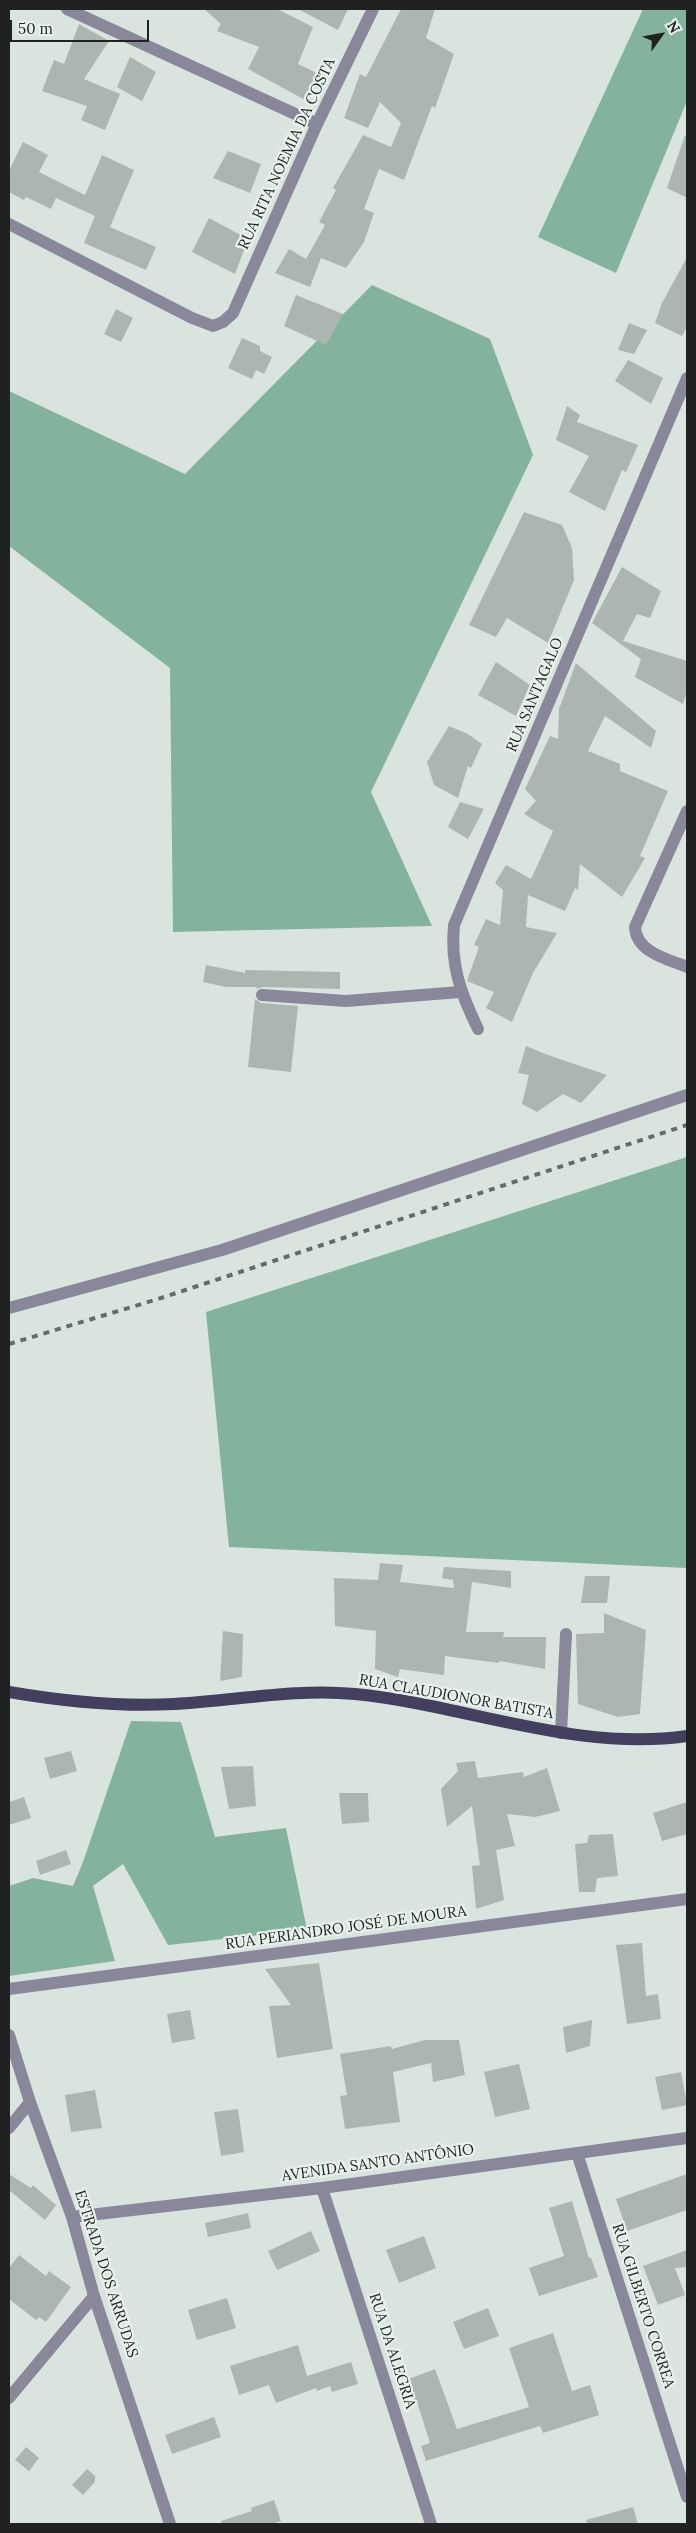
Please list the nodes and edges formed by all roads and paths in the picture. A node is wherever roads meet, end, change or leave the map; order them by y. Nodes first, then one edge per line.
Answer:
1 (67, 9) edge
2 (373, 9) edge
3 (317, 124) junction
4 (9, 224) edge
5 (687, 378) edge
6 (687, 811) edge
7 (687, 967) edge
8 (460, 992) junction
9 (262, 995) dead end
10 (478, 1029) dead end
11 (687, 1095) edge
12 (9, 1308) edge
13 (566, 1634) dead end
14 (9, 1692) edge
15 (561, 1733) junction
16 (687, 1736) edge
17 (687, 1899) edge
18 (9, 1989) edge
19 (9, 2035) edge
20 (30, 2102) junction
21 (9, 2128) edge
22 (687, 2138) edge
23 (578, 2153) junction
24 (322, 2188) junction
25 (72, 2217) junction
26 (94, 2296) junction
27 (9, 2398) edge
28 (687, 2497) edge
29 (167, 2522) edge
30 (431, 2524) edge

1 - 3 street
2 - 3 street, RUA RITA NOEMIA DA COSTA
3 - 4 street, RUA RITA NOEMIA DA COSTA
5 - 8 street, RUA SANTAGALO
6 - 7 street
8 - 9 street
8 - 10 street, RUA SANTAGALO
11 - 12 street
13 - 15 street
14 - 15 main road, RUA CLAUDIONOR BATISTA
15 - 16 main road, RUA CLAUDIONOR BATISTA
17 - 18 street, RUA PERIANDRO JOSÉ DE MOURA
19 - 20 street, ESTRADA DOS ARRUDAS
20 - 21 street
20 - 25 street, ESTRADA DOS ARRUDAS
22 - 23 street, AVENIDA SANTO ANTÔNIO
23 - 24 street, AVENIDA SANTO ANTÔNIO
23 - 28 street, RUA GILBERTO CORREA
24 - 25 street, AVENIDA SANTO ANTÔNIO
24 - 30 street, RUA DA ALEGRIA
25 - 26 street, ESTRADA DOS ARRUDAS
26 - 27 street
26 - 29 street, ESTRADA DOS ARRUDAS

